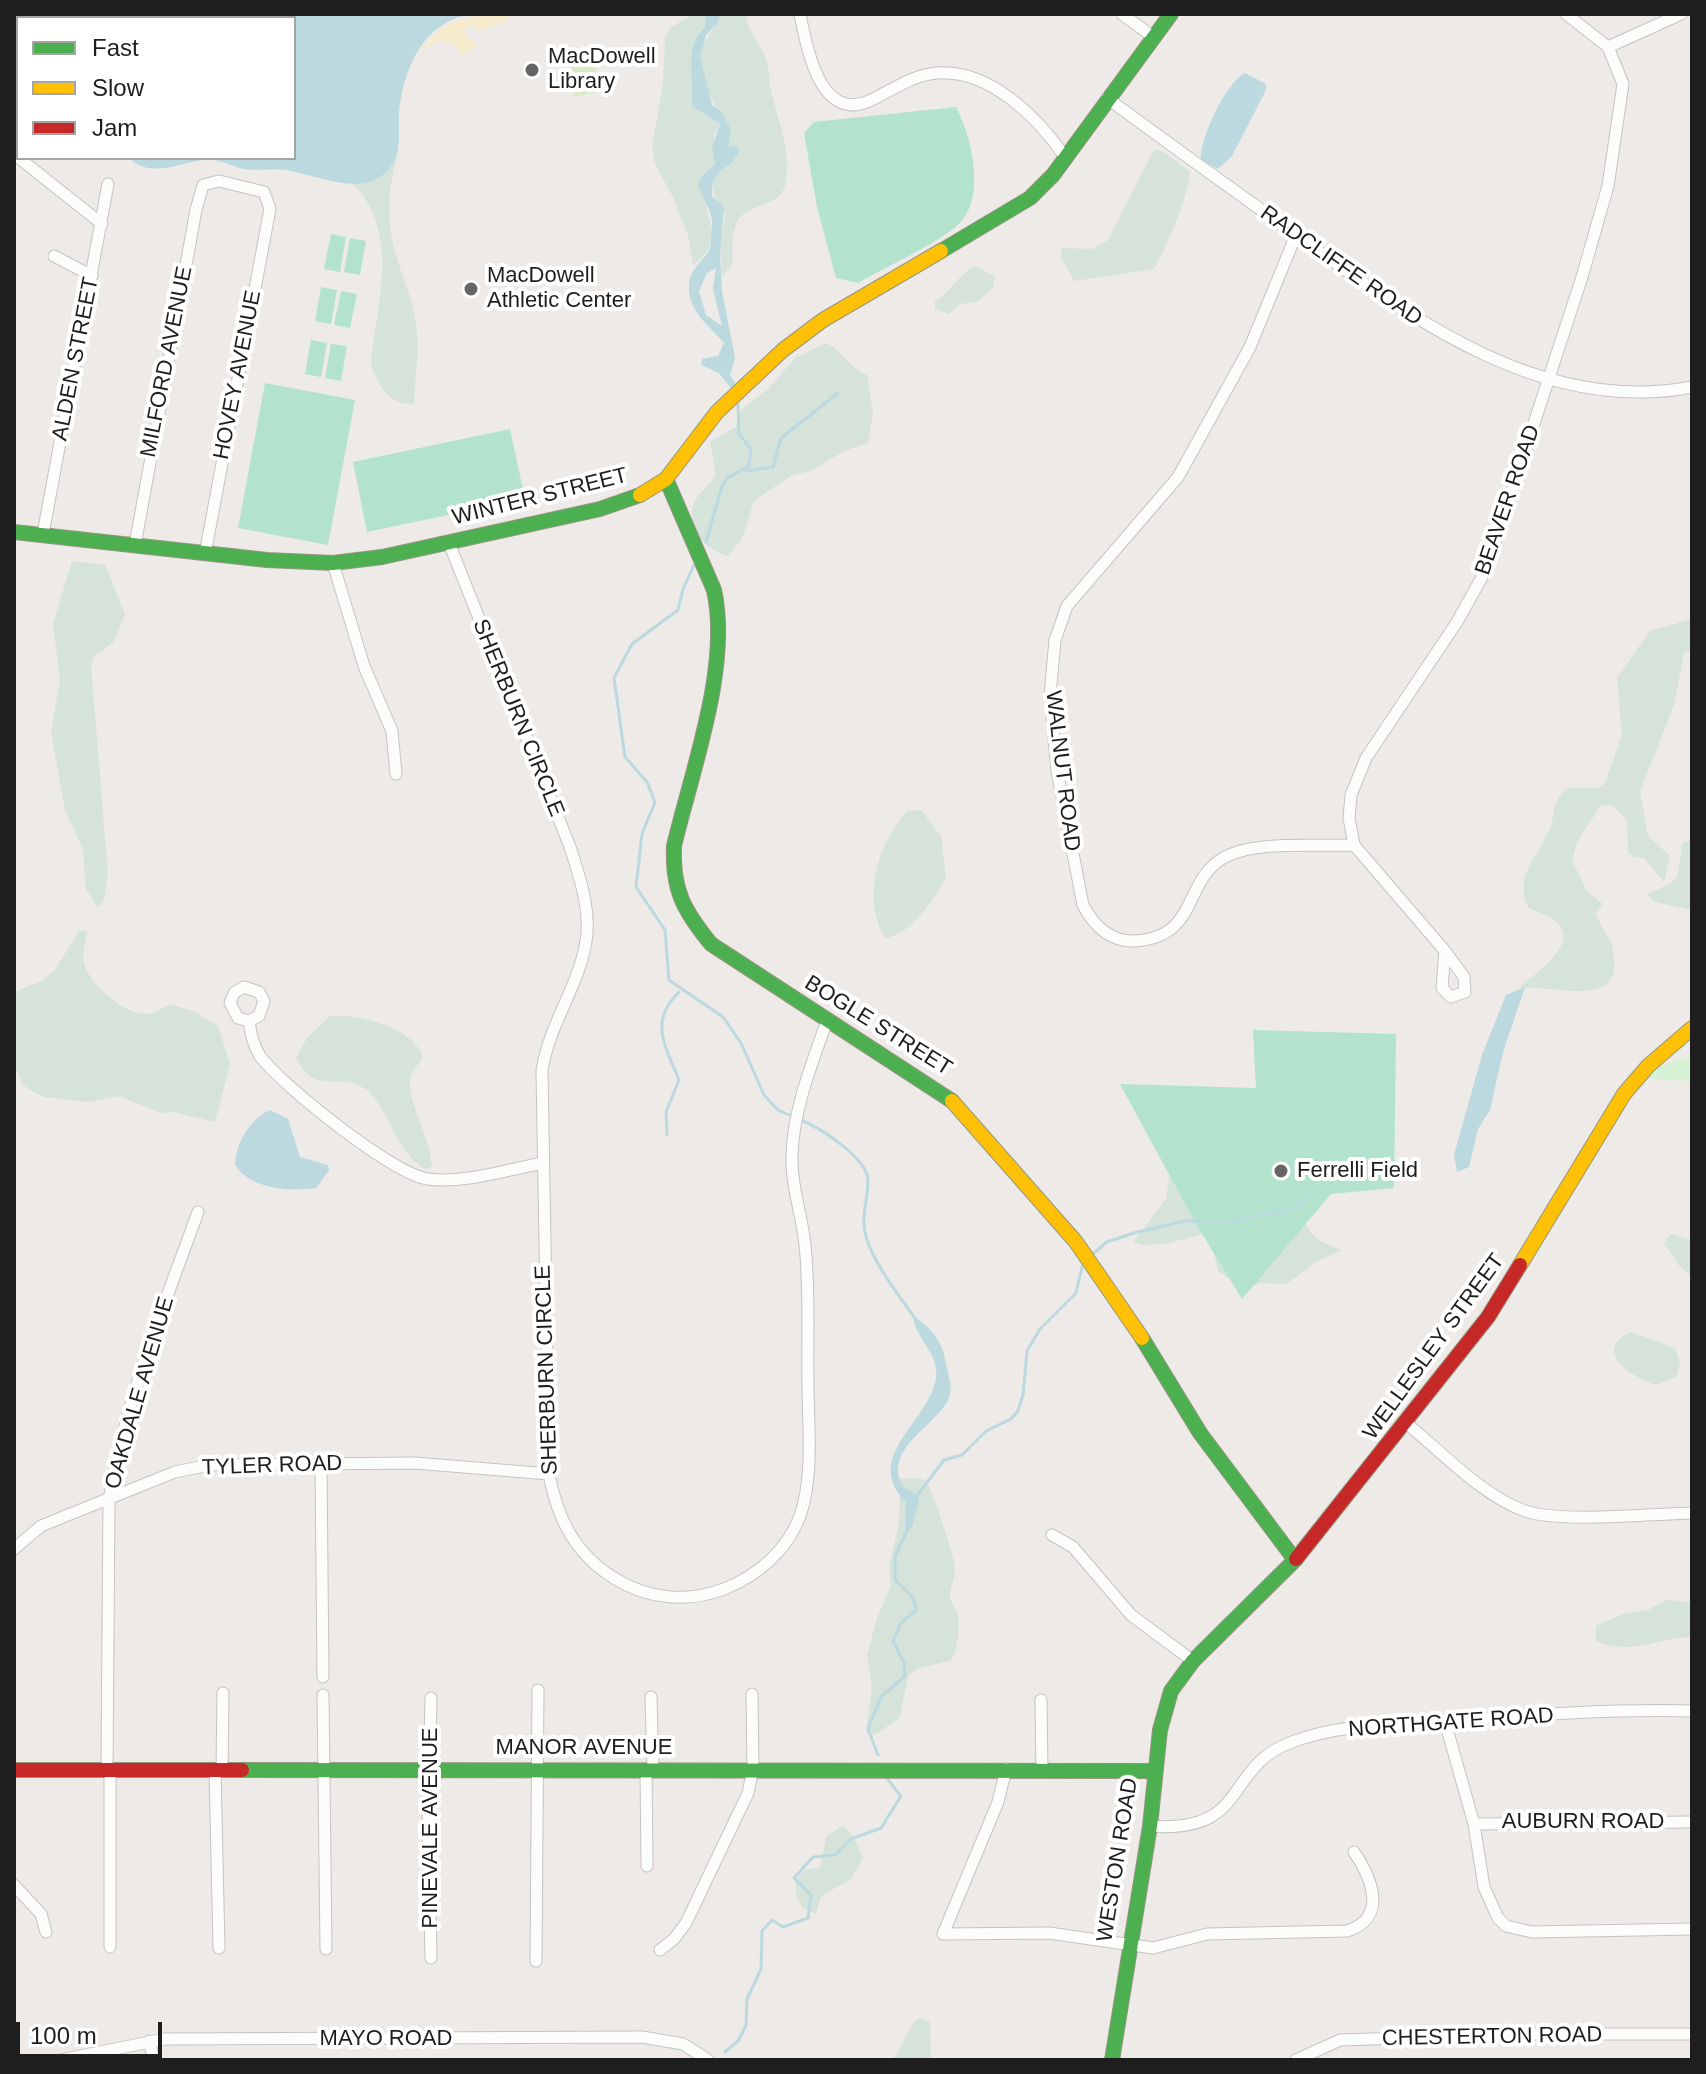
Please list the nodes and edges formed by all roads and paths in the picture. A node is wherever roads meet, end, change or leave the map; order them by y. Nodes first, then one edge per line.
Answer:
1 (800, 14) edge
2 (1122, 14) edge
3 (1171, 14) edge
4 (1566, 14) edge
5 (1681, 14) edge
6 (1152, 36) junction
7 (1608, 47) junction
8 (1107, 98) junction
9 (1065, 157) junction
10 (22, 160) edge
11 (108, 184) dead end
12 (268, 196) joint
13 (102, 224) junction
14 (1296, 235) junction
15 (54, 256) dead end
16 (92, 276) junction
17 (1549, 378) junction
18 (1692, 387) edge
19 (666, 479) junction
20 (14, 532) edge
21 (43, 534) junction
22 (449, 543) junction
23 (135, 545) junction
24 (205, 554) junction
25 (333, 563) junction
26 (396, 774) dead end
27 (1354, 845) junction
28 (1445, 951) dead end
29 (249, 1021) dead end
30 (827, 1021) junction
31 (1692, 1028) edge
32 (544, 1163) junction
33 (198, 1212) dead end
34 (1406, 1423) junction
35 (321, 1463) junction
36 (549, 1474) junction
37 (109, 1500) junction
38 (1692, 1513) edge
39 (1052, 1535) dead end
40 (14, 1549) edge
41 (1295, 1560) junction
42 (1188, 1667) junction
43 (323, 1677) dead end
44 (538, 1690) dead end
45 (223, 1693) dead end
46 (752, 1694) dead end
47 (323, 1695) dead end
48 (651, 1697) dead end
49 (431, 1698) dead end
50 (1041, 1700) dead end
51 (1692, 1711) edge
52 (1445, 1722) junction
53 (539, 1769) junction
54 (753, 1769) junction
55 (1006, 1769) junction
56 (1042, 1769) junction
57 (14, 1770) edge
58 (109, 1770) junction
59 (219, 1770) junction
60 (323, 1770) junction
61 (430, 1770) junction
62 (650, 1770) junction
63 (1154, 1771) junction
64 (1692, 1822) edge
65 (1474, 1824) junction
66 (1150, 1826) junction
67 (1354, 1852) dead end
68 (647, 1866) dead end
69 (14, 1885) edge
70 (1692, 1929) edge
71 (46, 1932) dead end
72 (1128, 1945) junction
73 (110, 1947) dead end
74 (219, 1948) dead end
75 (326, 1949) dead end
76 (660, 1950) dead end
77 (431, 1958) dead end
78 (536, 1961) dead end
79 (1692, 2034) edge
80 (149, 2041) junction
81 (60, 2060) edge
82 (154, 2060) edge
83 (708, 2060) edge
84 (1112, 2060) edge
85 (1296, 2060) edge

1 - 9 street
2 - 6 street
3 - 6 street, WINTER STREET
4 - 7 street, BEAVER ROAD
5 - 7 street
6 - 8 street, WINTER STREET
7 - 17 street, BEAVER ROAD
8 - 9 street, WINTER STREET
8 - 14 street, RADCLIFFE ROAD
9 - 19 street, WINTER STREET
10 - 13 street
11 - 13 street, ALDEN STREET
12 - 23 street, MILFORD AVENUE
12 - 24 street, HOVEY AVENUE
13 - 16 street, ALDEN STREET
14 - 17 street, RADCLIFFE ROAD
14 - 27 street, WALNUT ROAD
15 - 16 street
16 - 21 street, ALDEN STREET
17 - 18 street, RADCLIFFE ROAD
17 - 27 street, BEAVER ROAD
19 - 22 street, WINTER STREET
19 - 30 street, BOGLE STREET
20 - 21 street, WINTER STREET
21 - 23 street, WINTER STREET
22 - 25 street, WINTER STREET
22 - 32 street, SHERBURN CIRCLE
23 - 24 street, WINTER STREET
24 - 25 street, WINTER STREET
25 - 26 street
27 - 28 street
29 - 32 street
30 - 36 street, SHERBURN CIRCLE
30 - 41 street, BOGLE STREET
31 - 34 street, WELLESLEY STREET
32 - 36 street, SHERBURN CIRCLE
33 - 37 street, OAKDALE AVENUE
34 - 38 street
34 - 41 street, WELLESLEY STREET
35 - 36 street, TYLER ROAD
35 - 37 street, TYLER ROAD
35 - 43 street
37 - 40 street, TYLER ROAD
37 - 58 street, OAKDALE AVENUE
39 - 42 street
41 - 42 street, WELLESLEY STREET
42 - 63 street, WESTON ROAD
44 - 53 street
45 - 59 street
46 - 54 street
47 - 60 street
48 - 62 street
49 - 61 street, PINEVALE AVENUE
50 - 56 street
51 - 52 street, NORTHGATE ROAD
52 - 65 street
52 - 66 street, NORTHGATE ROAD
53 - 61 street, MANOR AVENUE
53 - 62 street, MANOR AVENUE
53 - 78 street
54 - 55 street, MANOR AVENUE
54 - 62 street, MANOR AVENUE
54 - 76 street
55 - 56 street, MANOR AVENUE
55 - 72 street
56 - 63 street, MANOR AVENUE
57 - 58 street, MANOR AVENUE
58 - 59 street, MANOR AVENUE
58 - 73 street, OAKDALE AVENUE
59 - 60 street, MANOR AVENUE
59 - 74 street
60 - 61 street, MANOR AVENUE
60 - 75 street
61 - 77 street, PINEVALE AVENUE
62 - 68 street
63 - 66 street, WESTON ROAD
64 - 65 street, AUBURN ROAD
65 - 70 street
66 - 72 street, WESTON ROAD
67 - 72 street
69 - 71 street
72 - 84 street, WESTON ROAD
79 - 85 street, CHESTERTON ROAD
80 - 81 street, MAYO ROAD
80 - 82 street
80 - 83 street, MAYO ROAD

